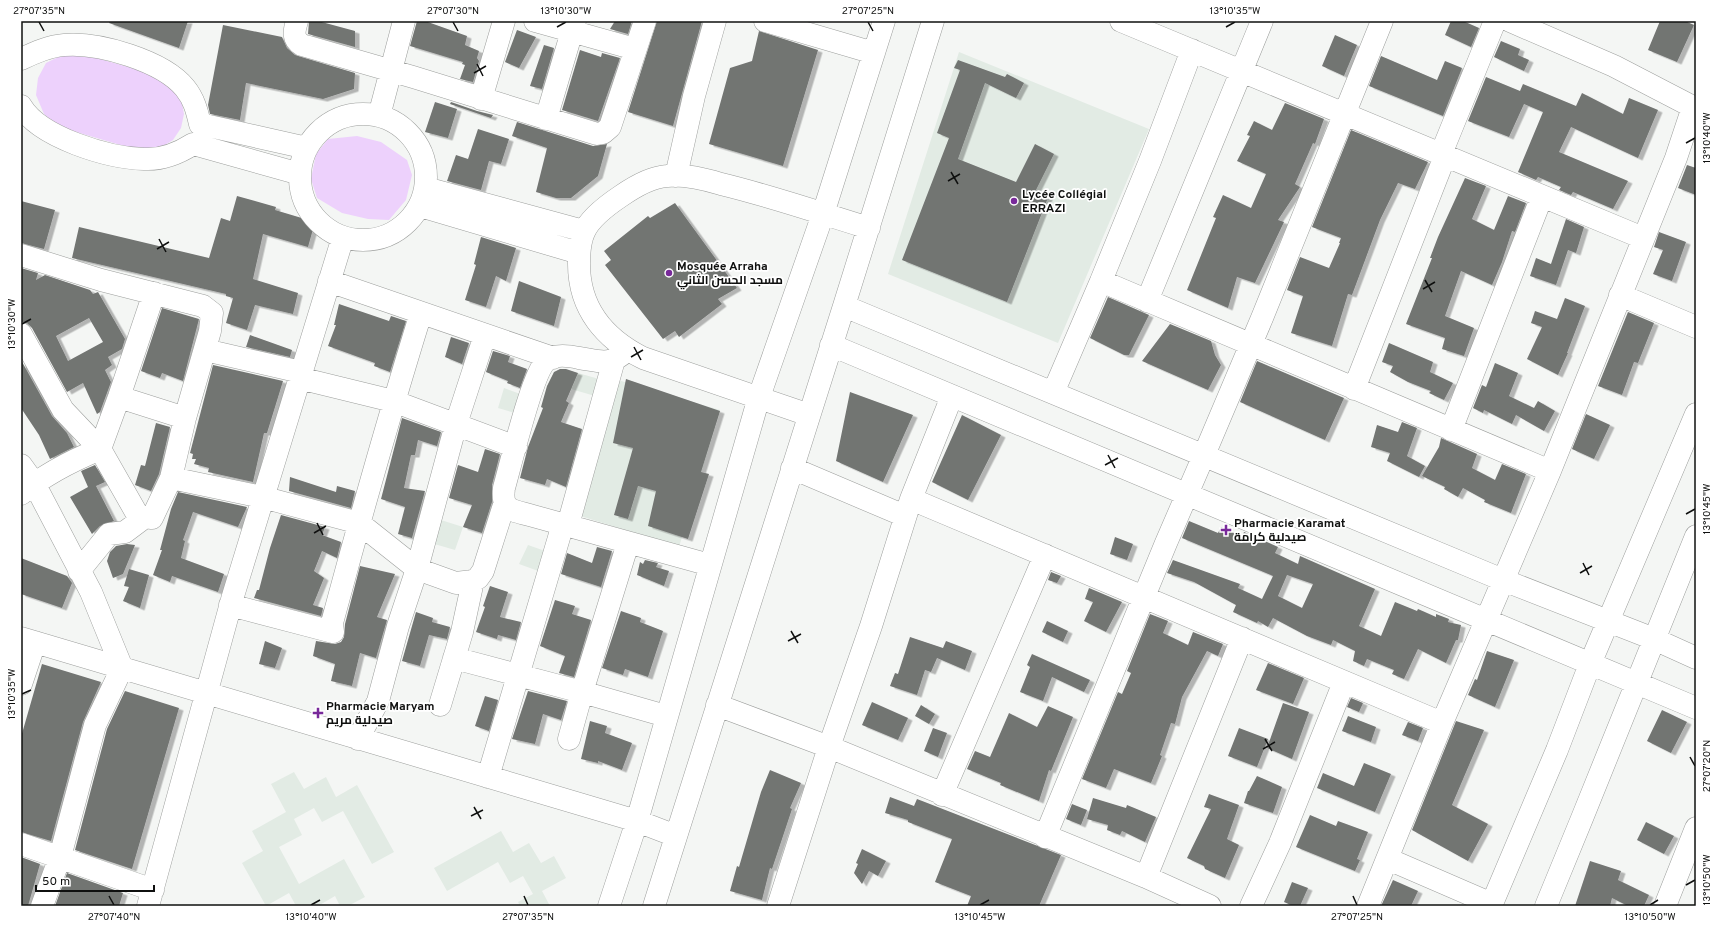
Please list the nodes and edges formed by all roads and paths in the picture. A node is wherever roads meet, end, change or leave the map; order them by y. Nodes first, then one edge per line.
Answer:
1 (297, 21) edge
2 (404, 21) edge
3 (504, 21) edge
4 (535, 21) edge
5 (645, 21) edge
6 (715, 21) edge
7 (884, 21) edge
8 (932, 21) edge
9 (1122, 21) edge
10 (1262, 21) edge
11 (1382, 21) edge
12 (1495, 21) edge
13 (1510, 21) edge
14 (776, 23) edge
15 (573, 26) edge
16 (635, 50) junction
17 (1192, 50) junction
18 (874, 53) junction
19 (21, 59) edge
20 (390, 71) junction
21 (1241, 71) junction
22 (481, 99) junction
23 (21, 106) edge
24 (1695, 107) edge
25 (1346, 113) junction
26 (379, 116) junction
27 (546, 120) junction
28 (196, 134) junction
29 (307, 148) junction
30 (1443, 155) junction
31 (300, 174) junction
32 (676, 176) junction
33 (1542, 196) junction
34 (423, 197) junction
35 (823, 214) junction
36 (869, 228) junction
37 (584, 231) junction
38 (343, 237) junction
39 (1643, 238) junction
40 (579, 253) junction
41 (21, 255) edge
42 (329, 281) junction
43 (1101, 281) junction
44 (154, 293) junction
45 (1620, 296) junction
46 (1148, 301) junction
47 (844, 306) junction
48 (421, 313) junction
49 (1696, 327) edge
50 (21, 334) edge
51 (485, 335) junction
52 (831, 345) junction
53 (1250, 345) junction
54 (205, 350) junction
55 (621, 355) junction
56 (552, 358) junction
57 (27, 361) edge
58 (300, 375) junction
59 (1354, 389) junction
60 (1053, 392) junction
61 (952, 396) junction
62 (119, 397) junction
63 (759, 397) junction
64 (393, 401) junction
65 (1696, 414) edge
66 (809, 415) junction
67 (184, 418) junction
68 (456, 424) junction
69 (1451, 430) junction
70 (516, 447) junction
71 (100, 448) junction
72 (1204, 455) junction
73 (21, 465) edge
74 (792, 468) junction
75 (1550, 471) junction
76 (171, 478) junction
77 (27, 489) edge
78 (1187, 493) junction
79 (262, 497) junction
80 (504, 505) junction
81 (908, 507) junction
82 (145, 517) junction
83 (359, 523) junction
84 (565, 524) junction
85 (1696, 536) edge
86 (628, 543) junction
87 (1045, 555) junction
88 (710, 565) junction
89 (417, 569) junction
90 (79, 571) junction
91 (1503, 580) junction
92 (473, 581) junction
93 (1143, 596) junction
94 (230, 605) junction
95 (1487, 620) junction
96 (1608, 622) junction
97 (1242, 638) junction
98 (1654, 639) junction
99 (28, 640) edge
100 (454, 658) junction
101 (1696, 658) edge
102 (1590, 664) junction
103 (122, 668) junction
104 (518, 676) junction
105 (1344, 682) junction
106 (1636, 683) junction
107 (21, 684) edge
108 (582, 692) junction
109 (206, 694) junction
110 (440, 705) dead end
111 (717, 705) junction
112 (1696, 708) edge
113 (666, 716) junction
114 (1442, 723) junction
115 (358, 739) junction
116 (569, 740) dead end
117 (829, 747) junction
118 (488, 777) junction
119 (942, 795) junction
120 (637, 821) junction
121 (1696, 828) edge
122 (676, 836) junction
123 (1045, 837) junction
124 (21, 844) edge
125 (60, 857) junction
126 (1388, 859) junction
127 (1146, 877) junction
128 (150, 898) edge
129 (657, 905) edge
130 (1492, 905) edge
131 (42, 906) edge
132 (609, 906) edge
133 (778, 906) edge
134 (1210, 906) edge
135 (1251, 906) edge
136 (1368, 906) edge
137 (1546, 906) edge
138 (1665, 906) edge

1 - 20 street
2 - 20 street
3 - 22 street
4 - 15 street
5 - 16 street
6 - 32 street
7 - 18 street
8 - 36 street
9 - 17 street
10 - 21 street
11 - 25 street
12 - 30 street
13 - 24 street
14 - 18 street
15 - 16 street
15 - 27 street
16 - 27 street
17 - 21 street
17 - 43 street
18 - 35 street
19 - 28 street
20 - 22 street
20 - 26 street
21 - 25 street
21 - 46 street
22 - 27 street
23 - 28 street
24 - 39 street
25 - 30 street
25 - 53 street
26 - 29 street
26 - 34 street
28 - 29 street
28 - 31 street
29 - 31 street
30 - 33 street
30 - 59 street
31 - 38 street
32 - 35 street
32 - 37 street
33 - 39 street
33 - 69 street
34 - 37 street
34 - 38 street
34 - 40 street
35 - 36 street
35 - 63 street
36 - 47 street
37 - 40 street
38 - 42 street
39 - 45 street
40 - 55 street
41 - 44 street
42 - 48 street
42 - 58 street
43 - 46 street
43 - 60 street
44 - 54 street
44 - 62 street
45 - 49 street
45 - 75 street
46 - 53 street
47 - 52 street
47 - 60 street
48 - 51 street
48 - 64 street
50 - 57 street
51 - 56 street
51 - 68 street
52 - 61 street
52 - 66 street
53 - 59 street
53 - 72 street
54 - 58 street
54 - 67 street
55 - 56 street
55 - 63 street
55 - 84 street
56 - 70 street
57 - 71 street
58 - 64 street
58 - 79 street
59 - 69 street
60 - 72 street
61 - 78 street
61 - 81 street
62 - 67 street
62 - 71 street
63 - 66 street
63 - 88 street
64 - 68 street
64 - 83 street
65 - 96 street
66 - 74 street
67 - 76 street
68 - 70 street
68 - 89 street
69 - 75 street
70 - 80 street
71 - 77 street
71 - 82 street
72 - 78 street
72 - 91 street
73 - 77 street
74 - 81 street
74 - 111 street
75 - 91 street
76 - 79 street
76 - 82 street
77 - 90 street
78 - 93 street
78 - 95 street
79 - 83 street
79 - 94 street
80 - 84 street
80 - 92 street
81 - 87 street
81 - 117 street
82 - 90 street
83 - 89 street
83 - 94 street
84 - 86 street
84 - 104 street
85 - 98 street
86 - 88 street
86 - 108 street
87 - 93 street
87 - 119 street
88 - 113 street
89 - 92 street
89 - 115 street
90 - 103 street
91 - 95 street
91 - 96 street
92 - 100 street
93 - 97 street
93 - 123 street
94 - 109 street
95 - 102 street
95 - 114 street
96 - 98 street
96 - 102 street
97 - 105 street
97 - 127 street
98 - 101 street
98 - 106 street
99 - 103 street
99 - 107 street
100 - 104 street
100 - 110 street
102 - 106 street
102 - 130 street
103 - 109 street
103 - 125 street
104 - 108 street
104 - 118 street
105 - 114 street
105 - 135 street
106 - 112 street
106 - 137 street
108 - 113 street
108 - 116 street
109 - 115 street
109 - 128 street
111 - 117 street
111 - 122 street
113 - 120 street
114 - 126 street
115 - 118 street
117 - 119 street
117 - 133 street
118 - 120 street
119 - 123 street
120 - 122 street
120 - 132 street
121 - 138 street
122 - 129 street
123 - 127 street
124 - 125 street
125 - 128 street
125 - 131 street
126 - 130 street
126 - 136 street
127 - 134 street

